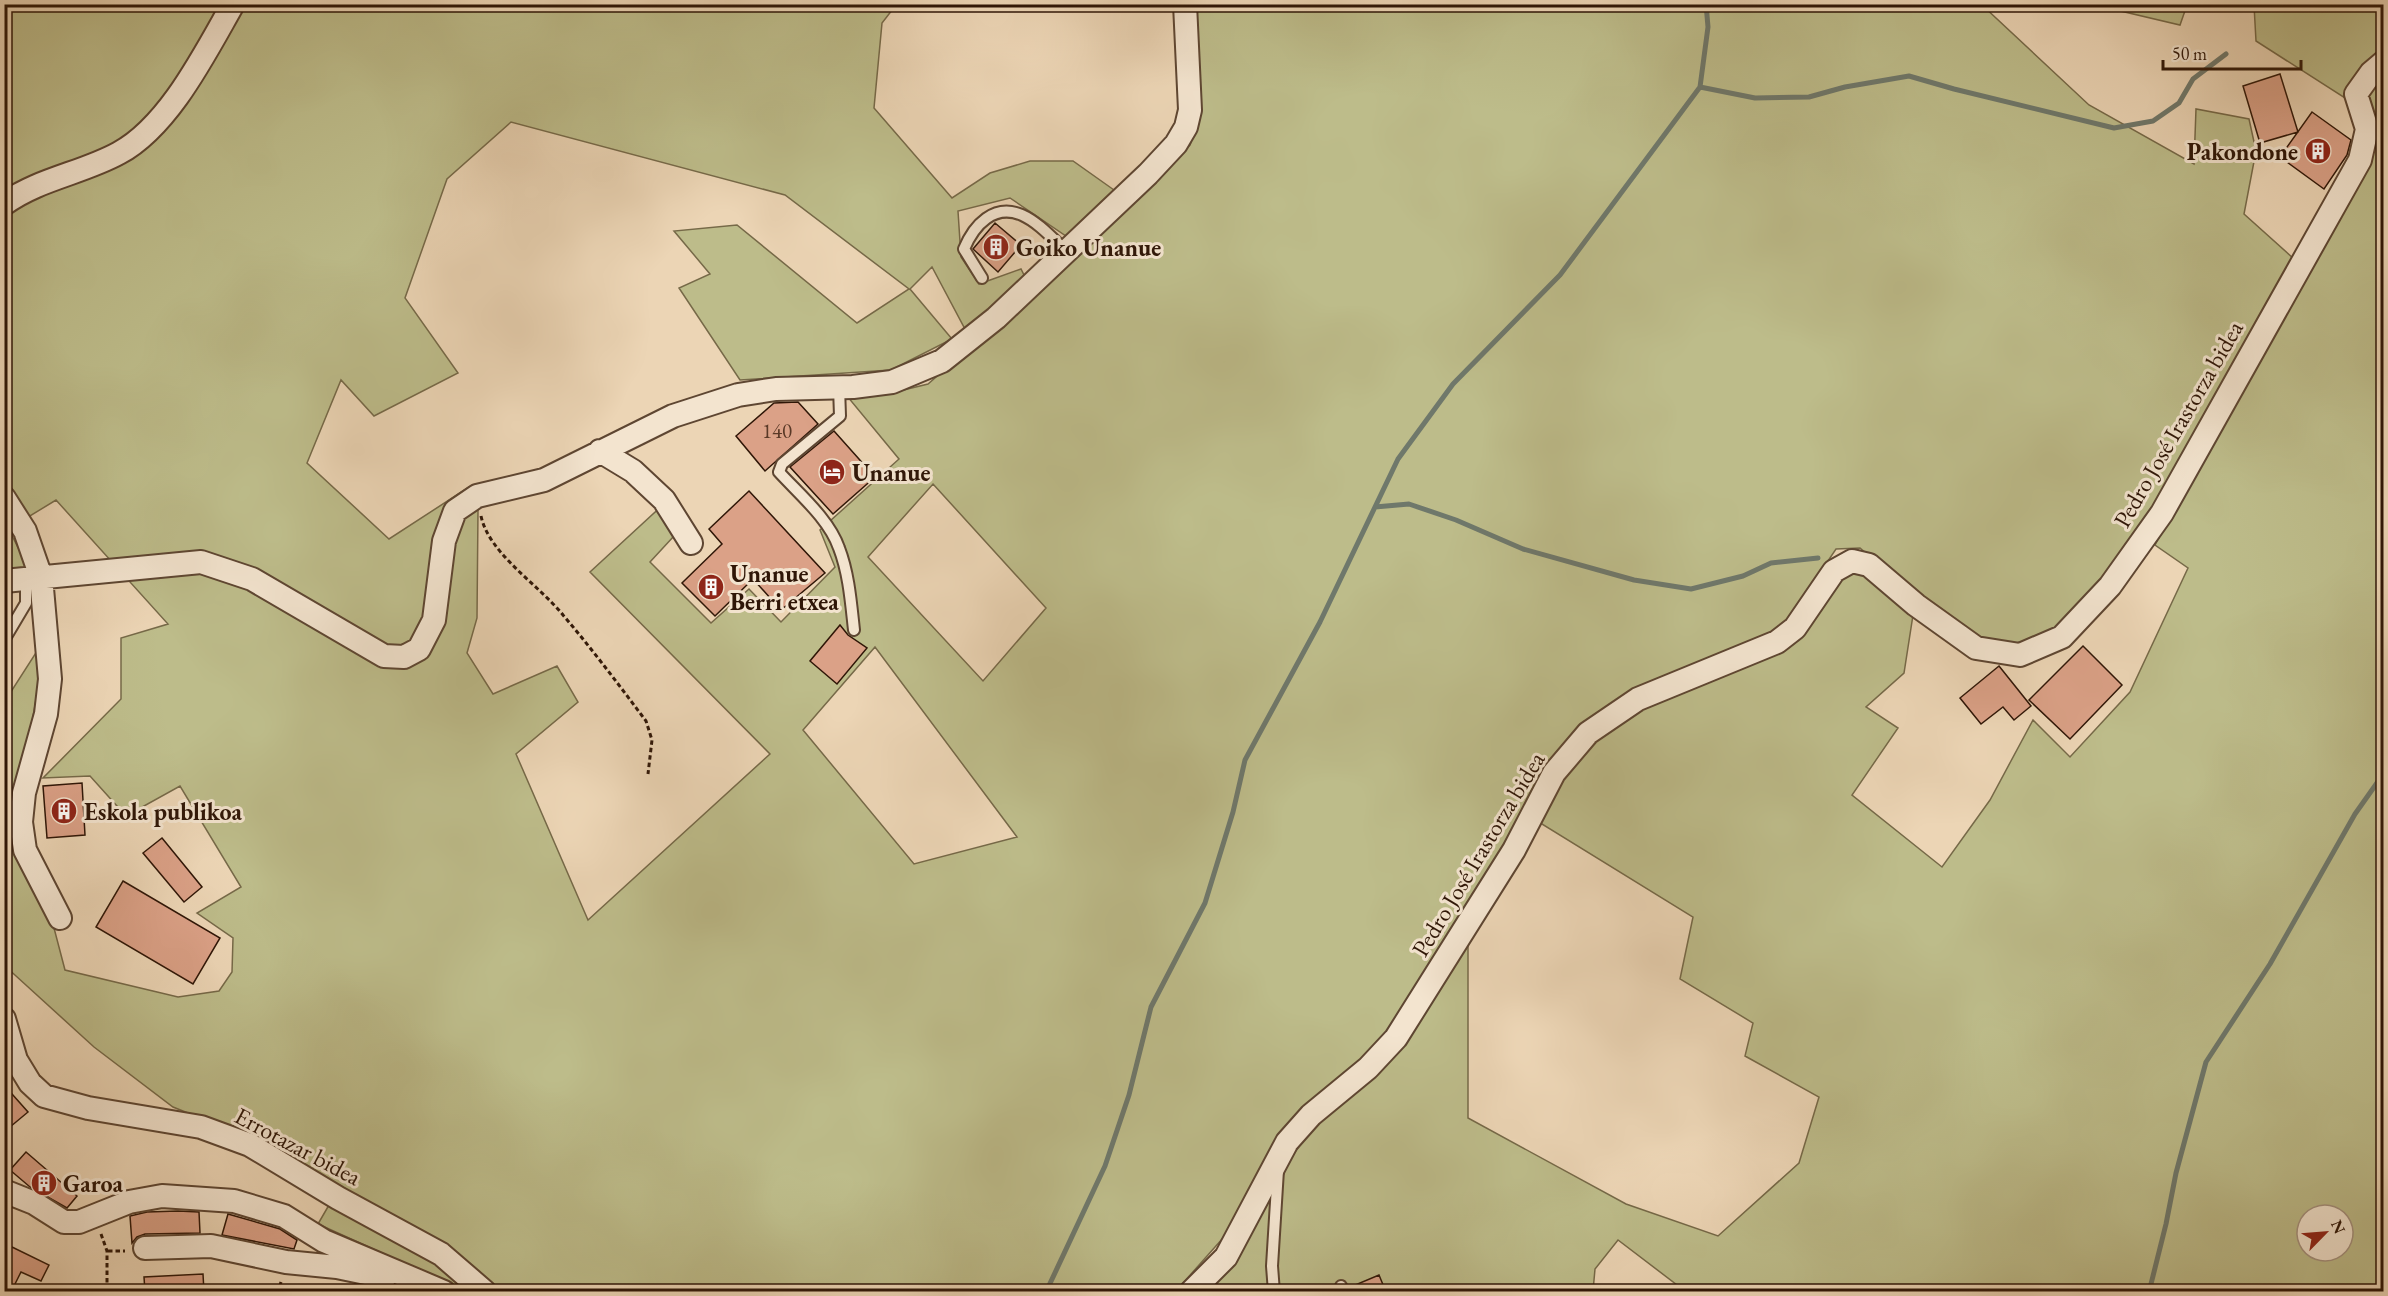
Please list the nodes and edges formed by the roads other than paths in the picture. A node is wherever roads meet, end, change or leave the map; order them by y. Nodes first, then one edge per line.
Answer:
1 (233, 4) edge
2 (1185, 4) edge
3 (2384, 62) edge
4 (2375, 127) edge
5 (4, 204) edge
6 (1066, 251) junction
7 (982, 278) dead end
8 (839, 387) junction
9 (600, 451) junction
10 (4, 498) edge
11 (691, 543) dead end
12 (24, 579) edge
13 (854, 630) dead end
14 (4, 640) edge
15 (60, 918) dead end
16 (4, 1019) edge
17 (1279, 1157) junction
18 (4, 1191) edge
19 (145, 1248) dead end
20 (439, 1289) edge
21 (485, 1292) edge
22 (1191, 1292) edge
23 (1274, 1292) edge

1 - 5 street
2 - 6 street
3 - 4 street
4 - 17 street, Pedro José Irastorza bidea
6 - 7 lane
6 - 8 street
8 - 9 street
8 - 13 lane
9 - 11 street
9 - 12 street
10 - 12 street
12 - 14 lane
12 - 15 street
16 - 21 street, Errotazar bidea
17 - 22 street, Pedro José Irastorza bidea
17 - 23 lane
18 - 20 street
19 - 20 street

